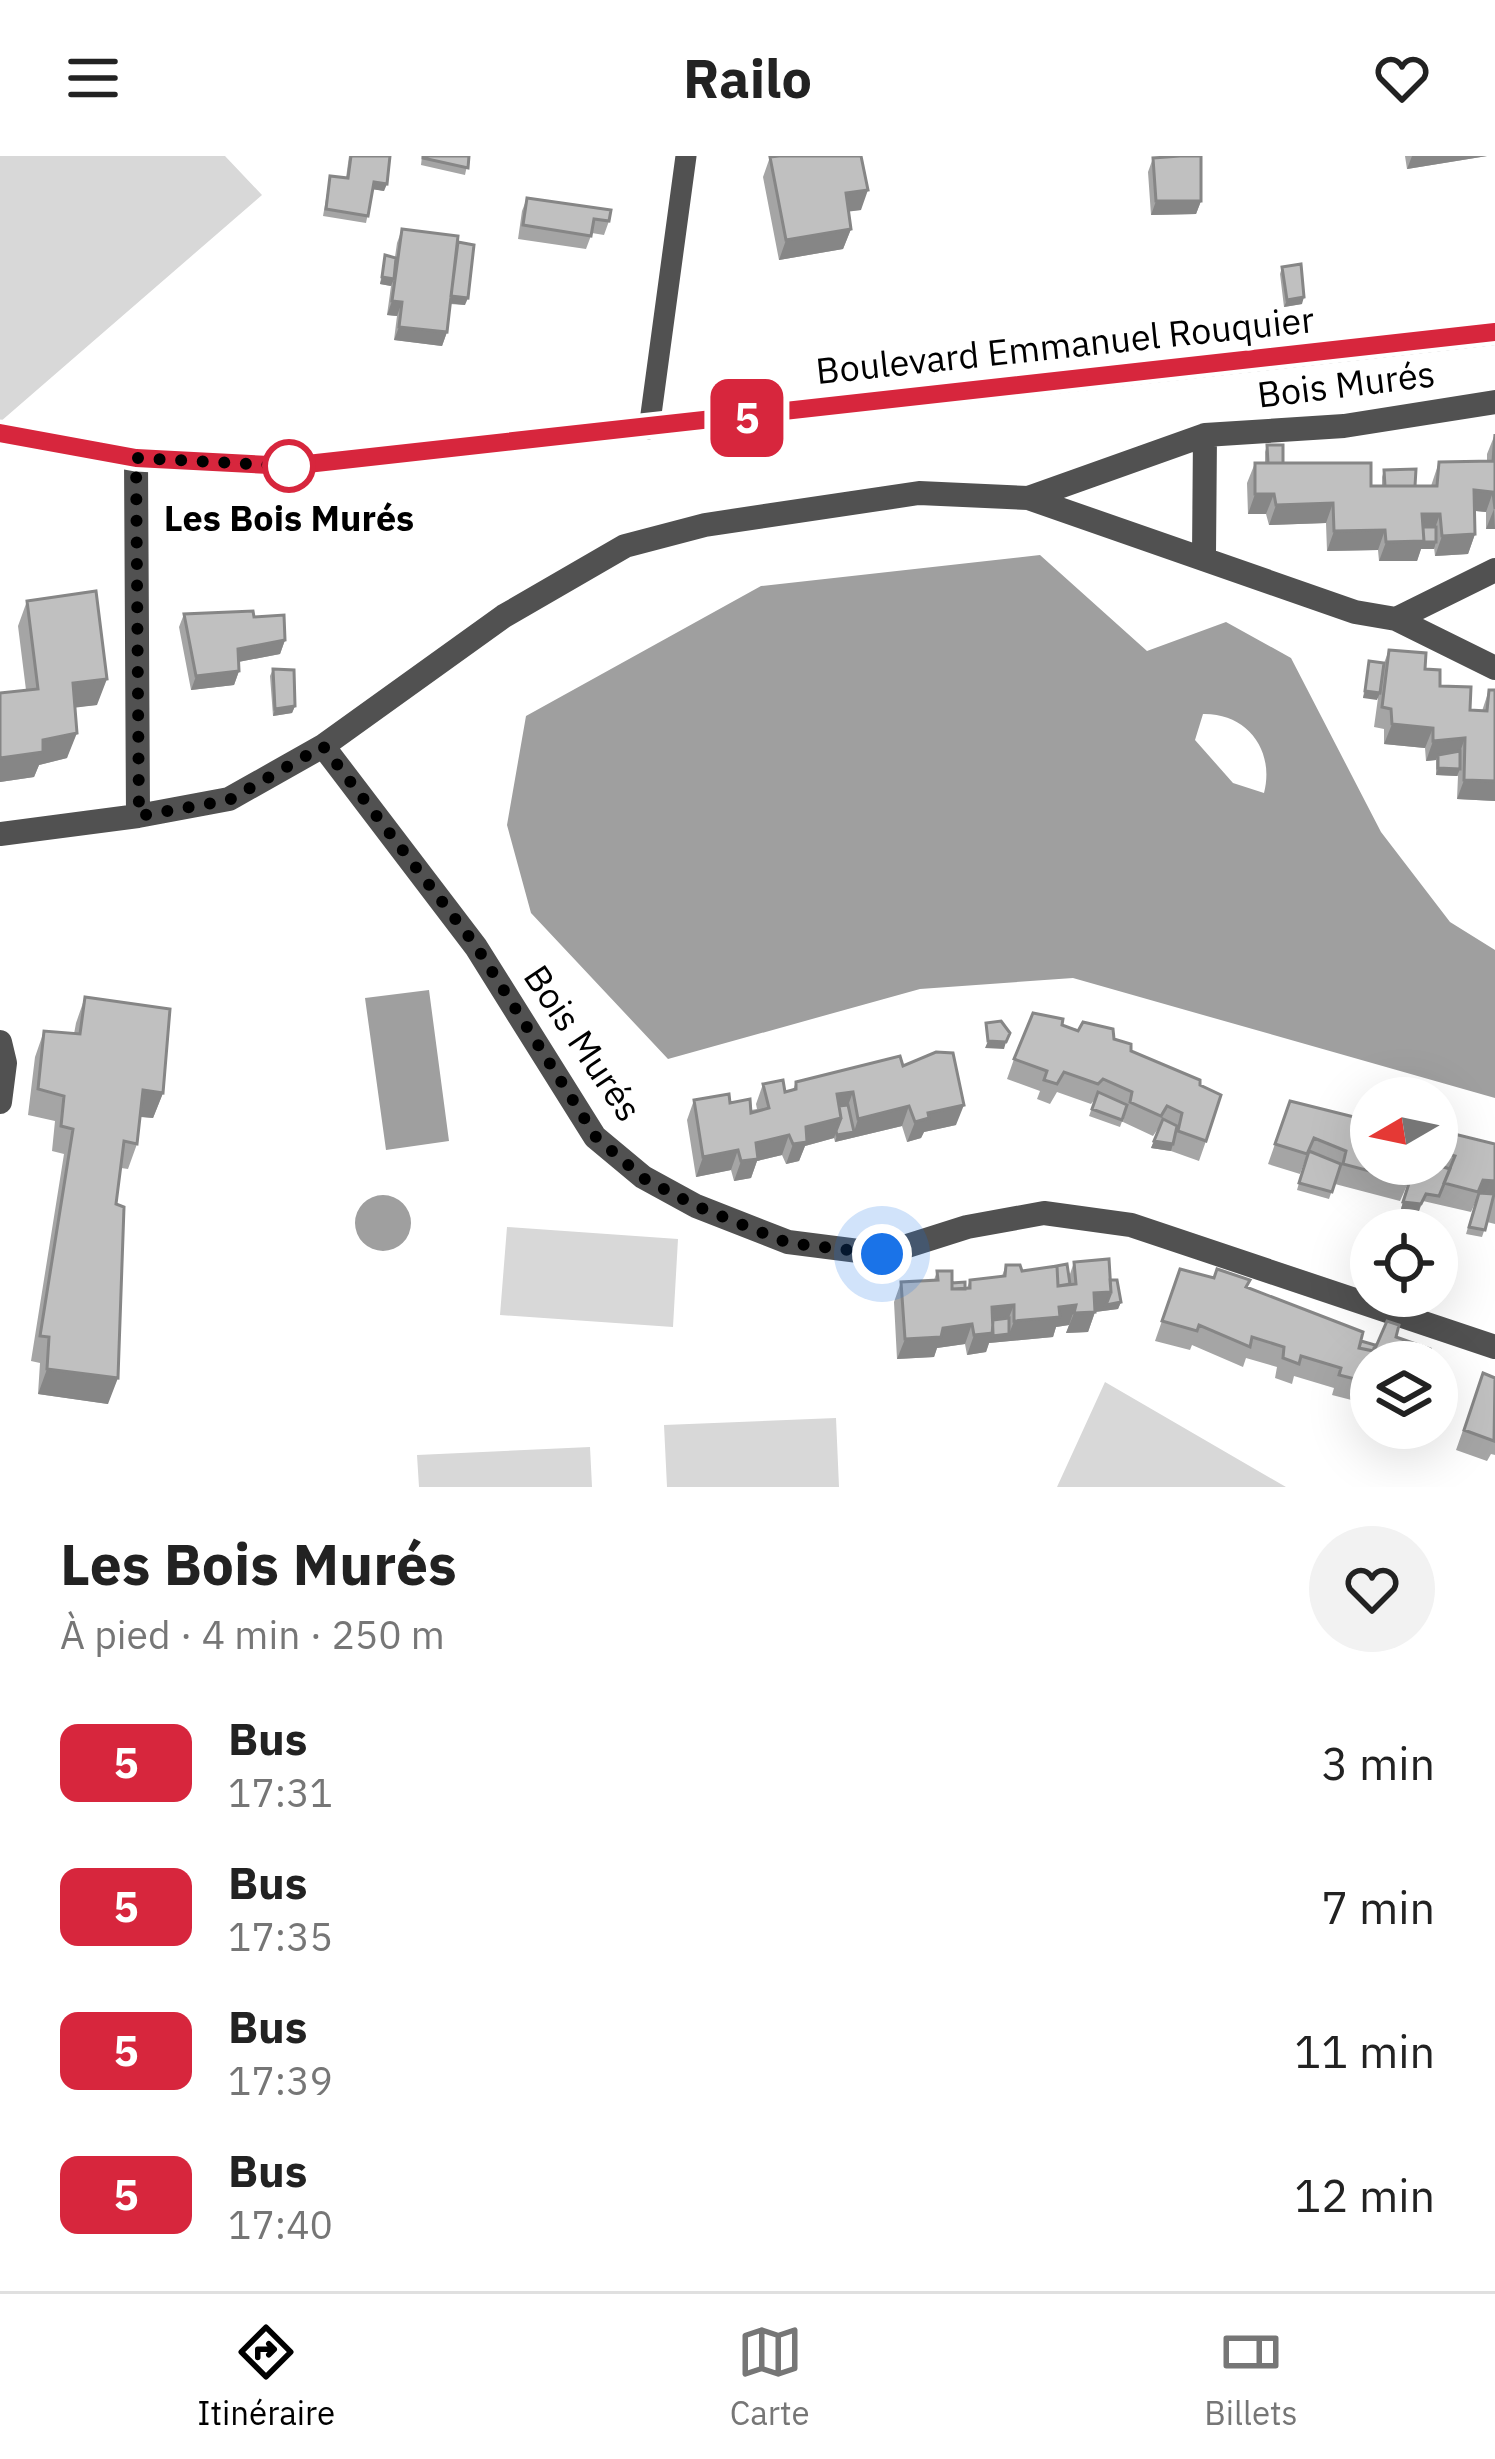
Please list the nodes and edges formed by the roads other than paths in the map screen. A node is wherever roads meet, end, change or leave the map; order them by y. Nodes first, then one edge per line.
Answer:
1 (686, 156) edge
2 (1495, 332) edge
3 (1495, 401) edge
4 (649, 429) junction
5 (0, 434) edge
6 (1205, 435) junction
7 (136, 458) junction
8 (1028, 498) junction
9 (1204, 555) junction
10 (1495, 570) edge
11 (1396, 620) junction
12 (1495, 668) edge
13 (323, 746) junction
14 (139, 816) junction
15 (0, 835) edge
16 (0, 1042) edge
17 (0, 1102) edge
18 (1495, 1347) edge

1 - 4 lane
2 - 4 street, Boulevard Emmanuel Rouquier
3 - 6 street, Bois Murés
4 - 7 street, Boulevard Emmanuel Rouquier
5 - 7 street, Boulevard Emmanuel Rouquier
6 - 8 street, Bois Murés
6 - 9 street
7 - 14 street
8 - 9 street, Bois Murés
8 - 13 street, Bois Murés
9 - 11 street, Bois Murés
10 - 11 street
11 - 12 street, Bois Murés
13 - 14 street, Bois Murés
13 - 18 street, Bois Murés
14 - 15 street, Bois Murés
16 - 17 street

